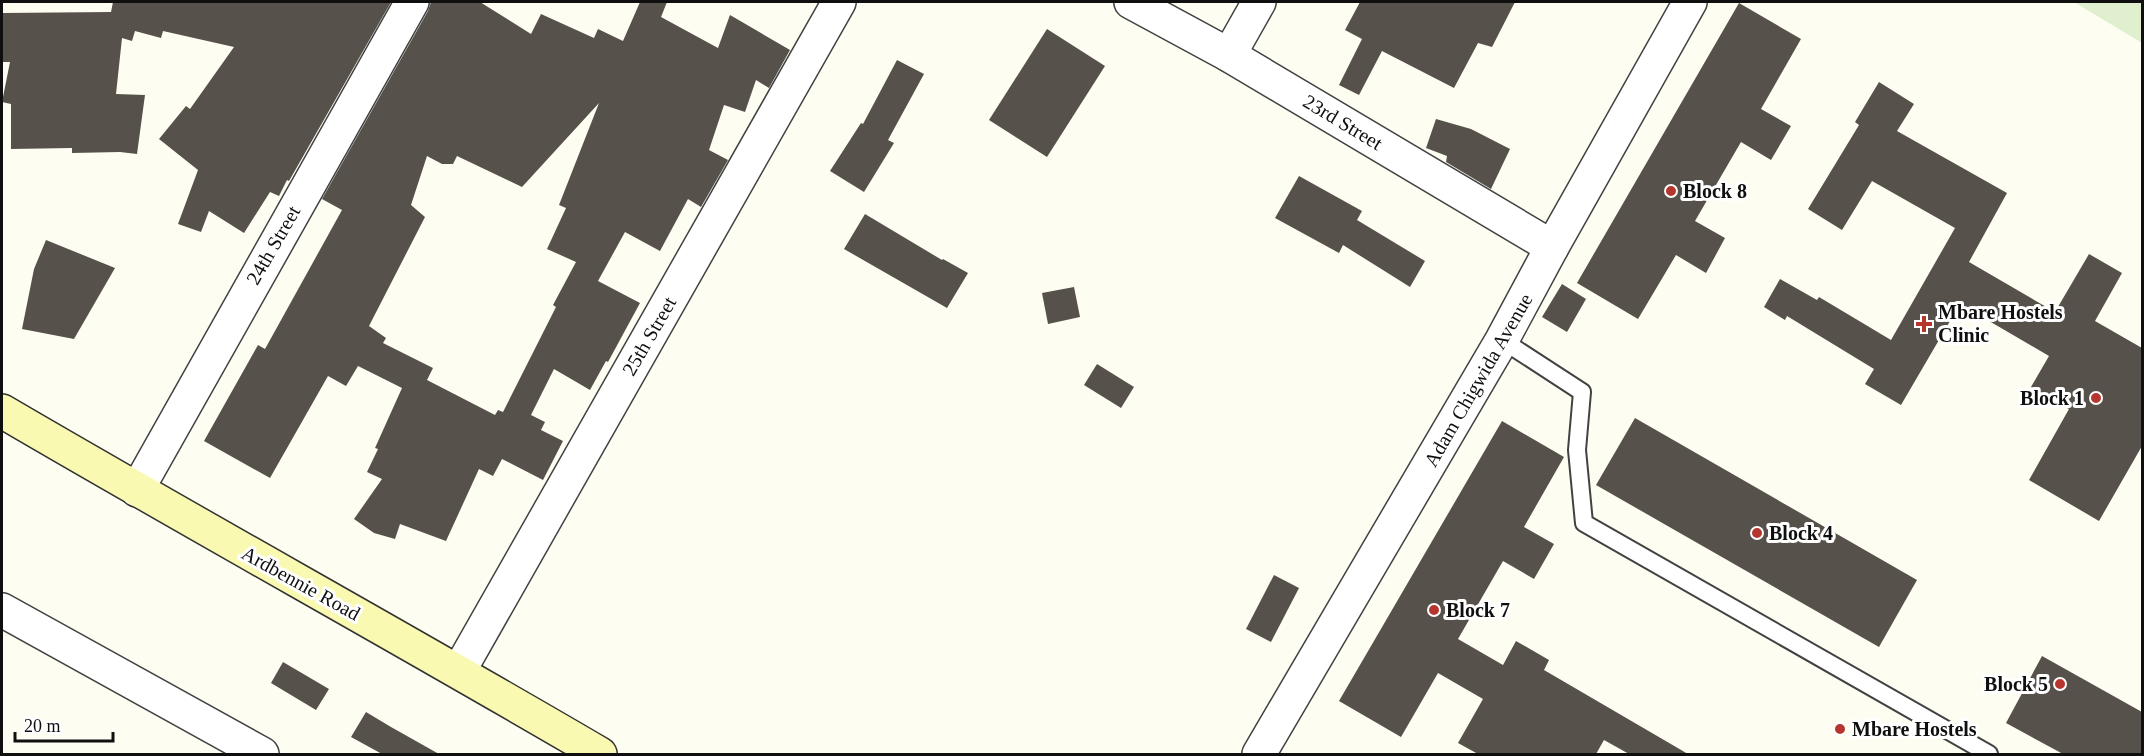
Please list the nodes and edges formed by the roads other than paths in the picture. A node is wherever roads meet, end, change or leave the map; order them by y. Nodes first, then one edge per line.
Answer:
1 (412, 2) edge
2 (839, 2) edge
3 (1131, 2) edge
4 (1260, 2) edge
5 (1690, 2) edge
6 (1228, 55) junction
7 (1552, 247) junction
8 (1503, 340) junction
9 (2, 411) edge
10 (137, 490) junction
11 (2, 610) edge
12 (459, 671) junction
13 (249, 751) edge
14 (600, 754) edge
15 (1259, 754) edge
16 (1989, 754) edge

1 - 10 street, 24th Street
2 - 12 street, 25th Street
3 - 6 street, 23rd Street
4 - 6 street
5 - 7 street, Adam Chigwida Avenue
6 - 7 street, 23rd Street
7 - 8 street, Adam Chigwida Avenue
8 - 15 street, Adam Chigwida Avenue
8 - 16 lane
9 - 10 main road, Ardbennie Road
10 - 12 main road, Ardbennie Road
11 - 13 street
12 - 14 main road, Ardbennie Road

